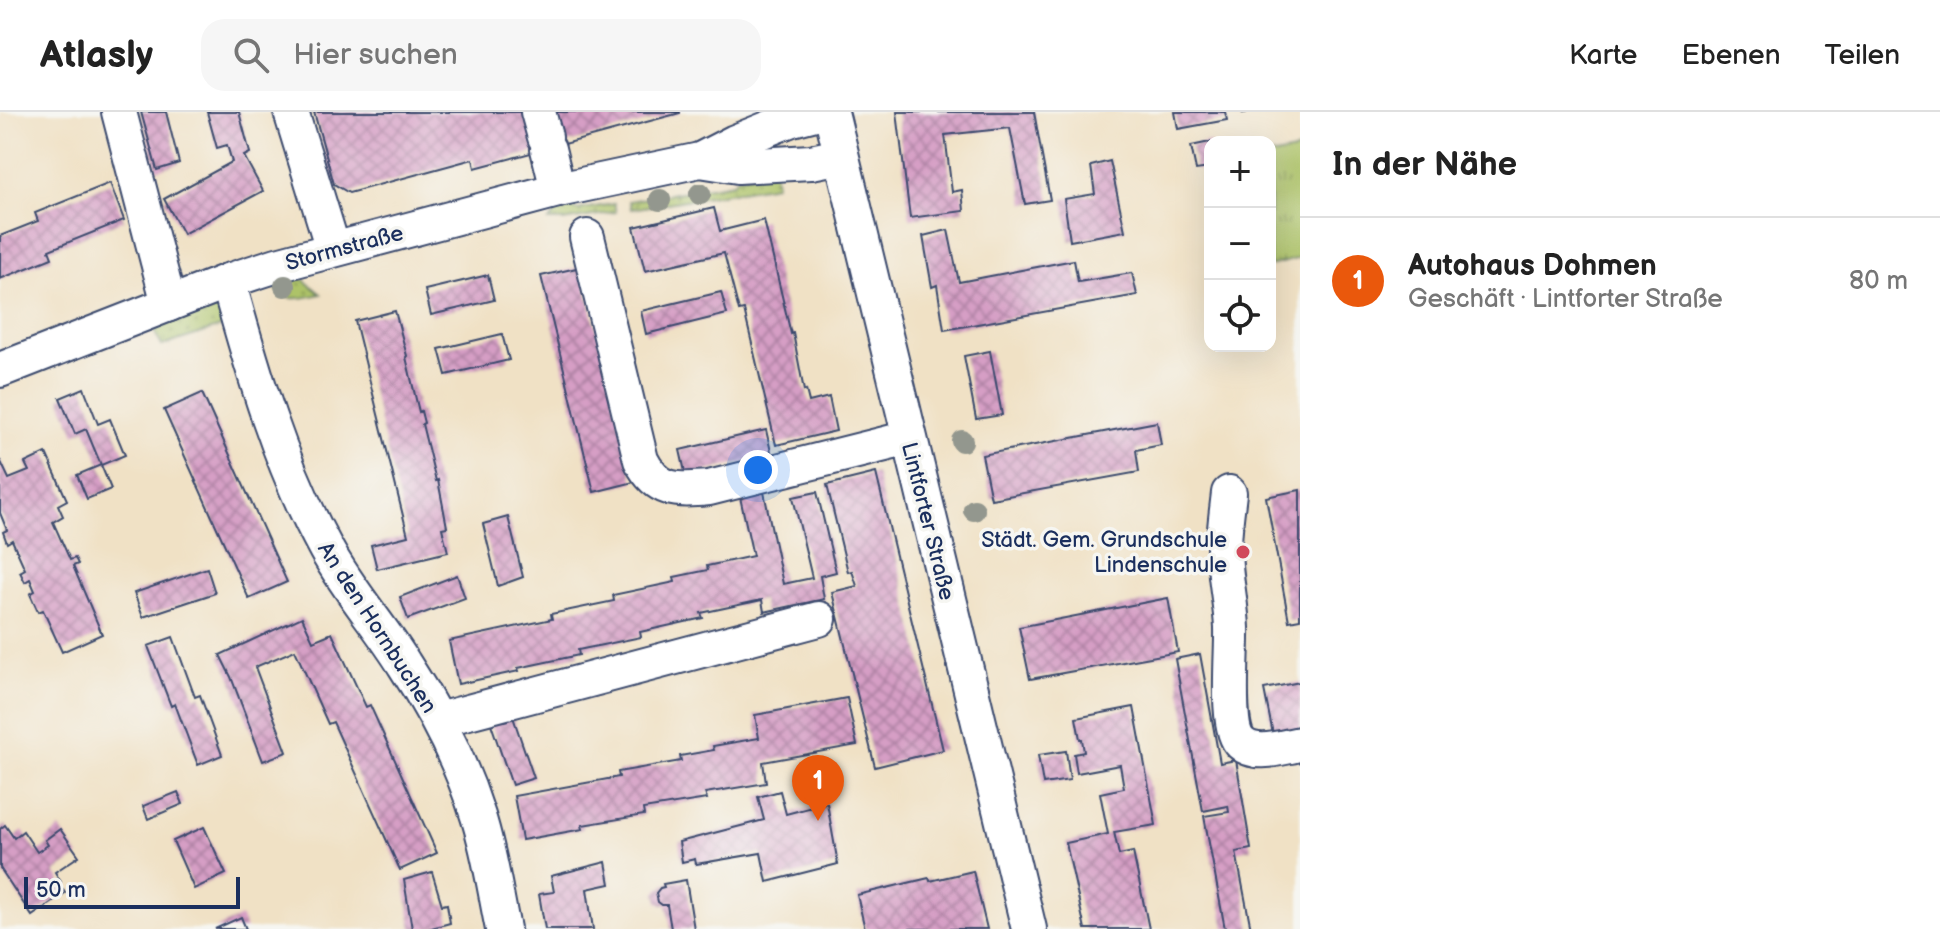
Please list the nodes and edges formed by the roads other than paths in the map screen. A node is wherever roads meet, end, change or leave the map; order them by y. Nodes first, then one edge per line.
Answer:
1 (119, 112) edge
2 (291, 112) edge
3 (819, 112) edge
4 (831, 112) edge
5 (543, 132) edge
6 (841, 156) junction
7 (700, 160) junction
8 (558, 190) junction
9 (587, 237) dead end
10 (333, 249) junction
11 (228, 281) junction
12 (169, 304) junction
13 (0, 370) edge
14 (909, 438) junction
15 (1229, 493) dead end
16 (819, 619) dead end
17 (438, 720) junction
18 (1300, 744) edge
19 (503, 929) edge
20 (1029, 929) edge

1 - 12 street
2 - 10 street
3 - 7 street, Stormstraße
4 - 6 street, Lintforter Straße
5 - 8 street
6 - 7 street, Stormstraße
6 - 14 street, Lintforter Straße
7 - 8 street, Stormstraße
8 - 10 street, Stormstraße
9 - 14 street
10 - 11 street, Stormstraße
11 - 12 street, Stormstraße
11 - 17 street, An den Hornbuchen
12 - 13 street, Stormstraße
14 - 20 street, Lintforter Straße
15 - 18 street
16 - 17 street
17 - 19 street, An den Hornbuchen

